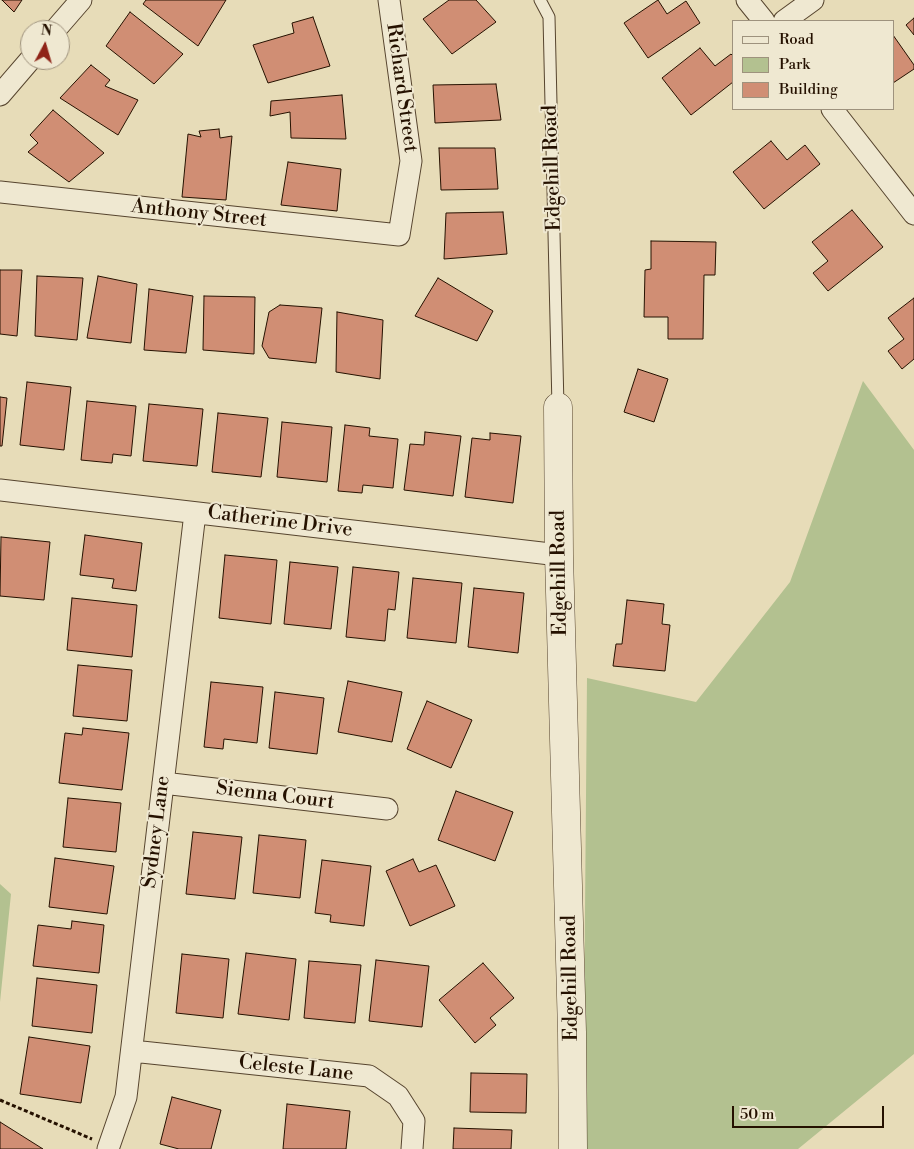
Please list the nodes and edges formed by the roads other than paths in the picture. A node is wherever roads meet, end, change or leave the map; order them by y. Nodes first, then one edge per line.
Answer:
1 (81, 0) edge
2 (389, 0) edge
3 (540, 0) edge
4 (747, 0) edge
5 (813, 0) edge
6 (64, 20) edge
7 (763, 20) edge
8 (785, 20) edge
9 (21, 70) edge
10 (0, 95) edge
11 (833, 110) edge
12 (0, 192) edge
13 (914, 214) edge
14 (399, 236) joint
15 (558, 407) joint
16 (0, 490) edge
17 (195, 513) junction
18 (559, 555) junction
19 (163, 783) junction
20 (387, 809) dead end
21 (132, 1051) junction
22 (108, 1147) edge
23 (412, 1149) edge
24 (573, 1149) edge

1 - 6 street
2 - 14 street, Richard Street
3 - 15 lane, Edgehill Road
4 - 7 street
5 - 8 street
9 - 10 street
11 - 13 street
12 - 14 street, Anthony Street
15 - 18 street, Edgehill Road
16 - 17 street, Catherine Drive
17 - 18 street, Catherine Drive
17 - 19 street, Sydney Lane
18 - 24 street, Edgehill Road
19 - 20 street, Sienna Court
19 - 21 street, Sydney Lane
21 - 22 street, Sydney Lane
21 - 23 street, Celeste Lane

